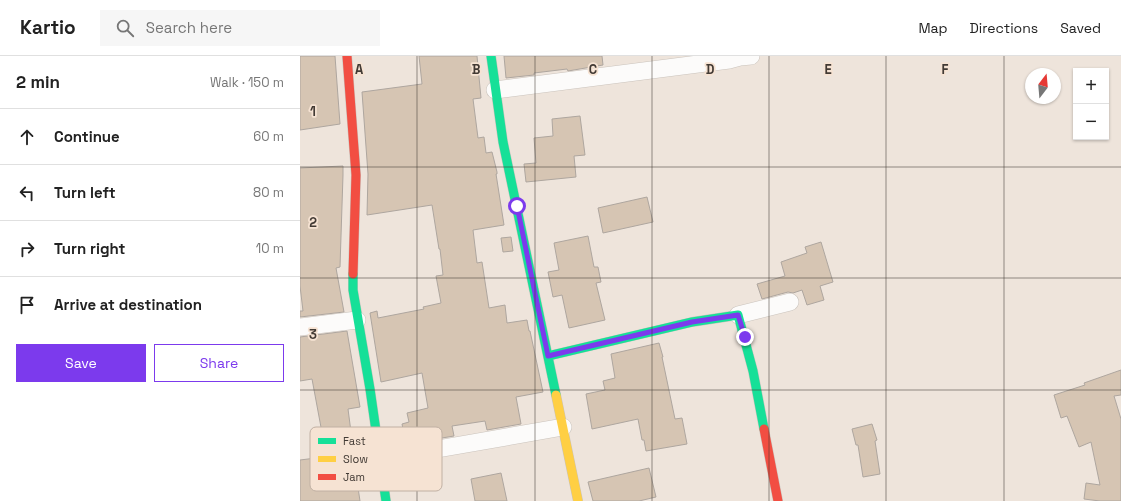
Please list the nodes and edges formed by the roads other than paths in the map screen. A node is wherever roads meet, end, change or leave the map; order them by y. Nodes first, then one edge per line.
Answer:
1 (348, 56) edge
2 (491, 56) edge
3 (744, 56) edge
4 (495, 90) junction
5 (790, 302) dead end
6 (738, 315) junction
7 (357, 320) junction
8 (300, 327) edge
9 (548, 356) junction
10 (375, 427) edge
11 (563, 427) junction
12 (442, 449) edge
13 (385, 491) edge
14 (386, 501) edge
15 (578, 501) edge
16 (778, 501) edge

1 - 7 street
2 - 4 street
3 - 4 street
4 - 9 street
5 - 6 street
6 - 9 street
6 - 16 street
7 - 8 street
7 - 10 street
9 - 11 street
11 - 12 street
11 - 15 street
13 - 14 street

